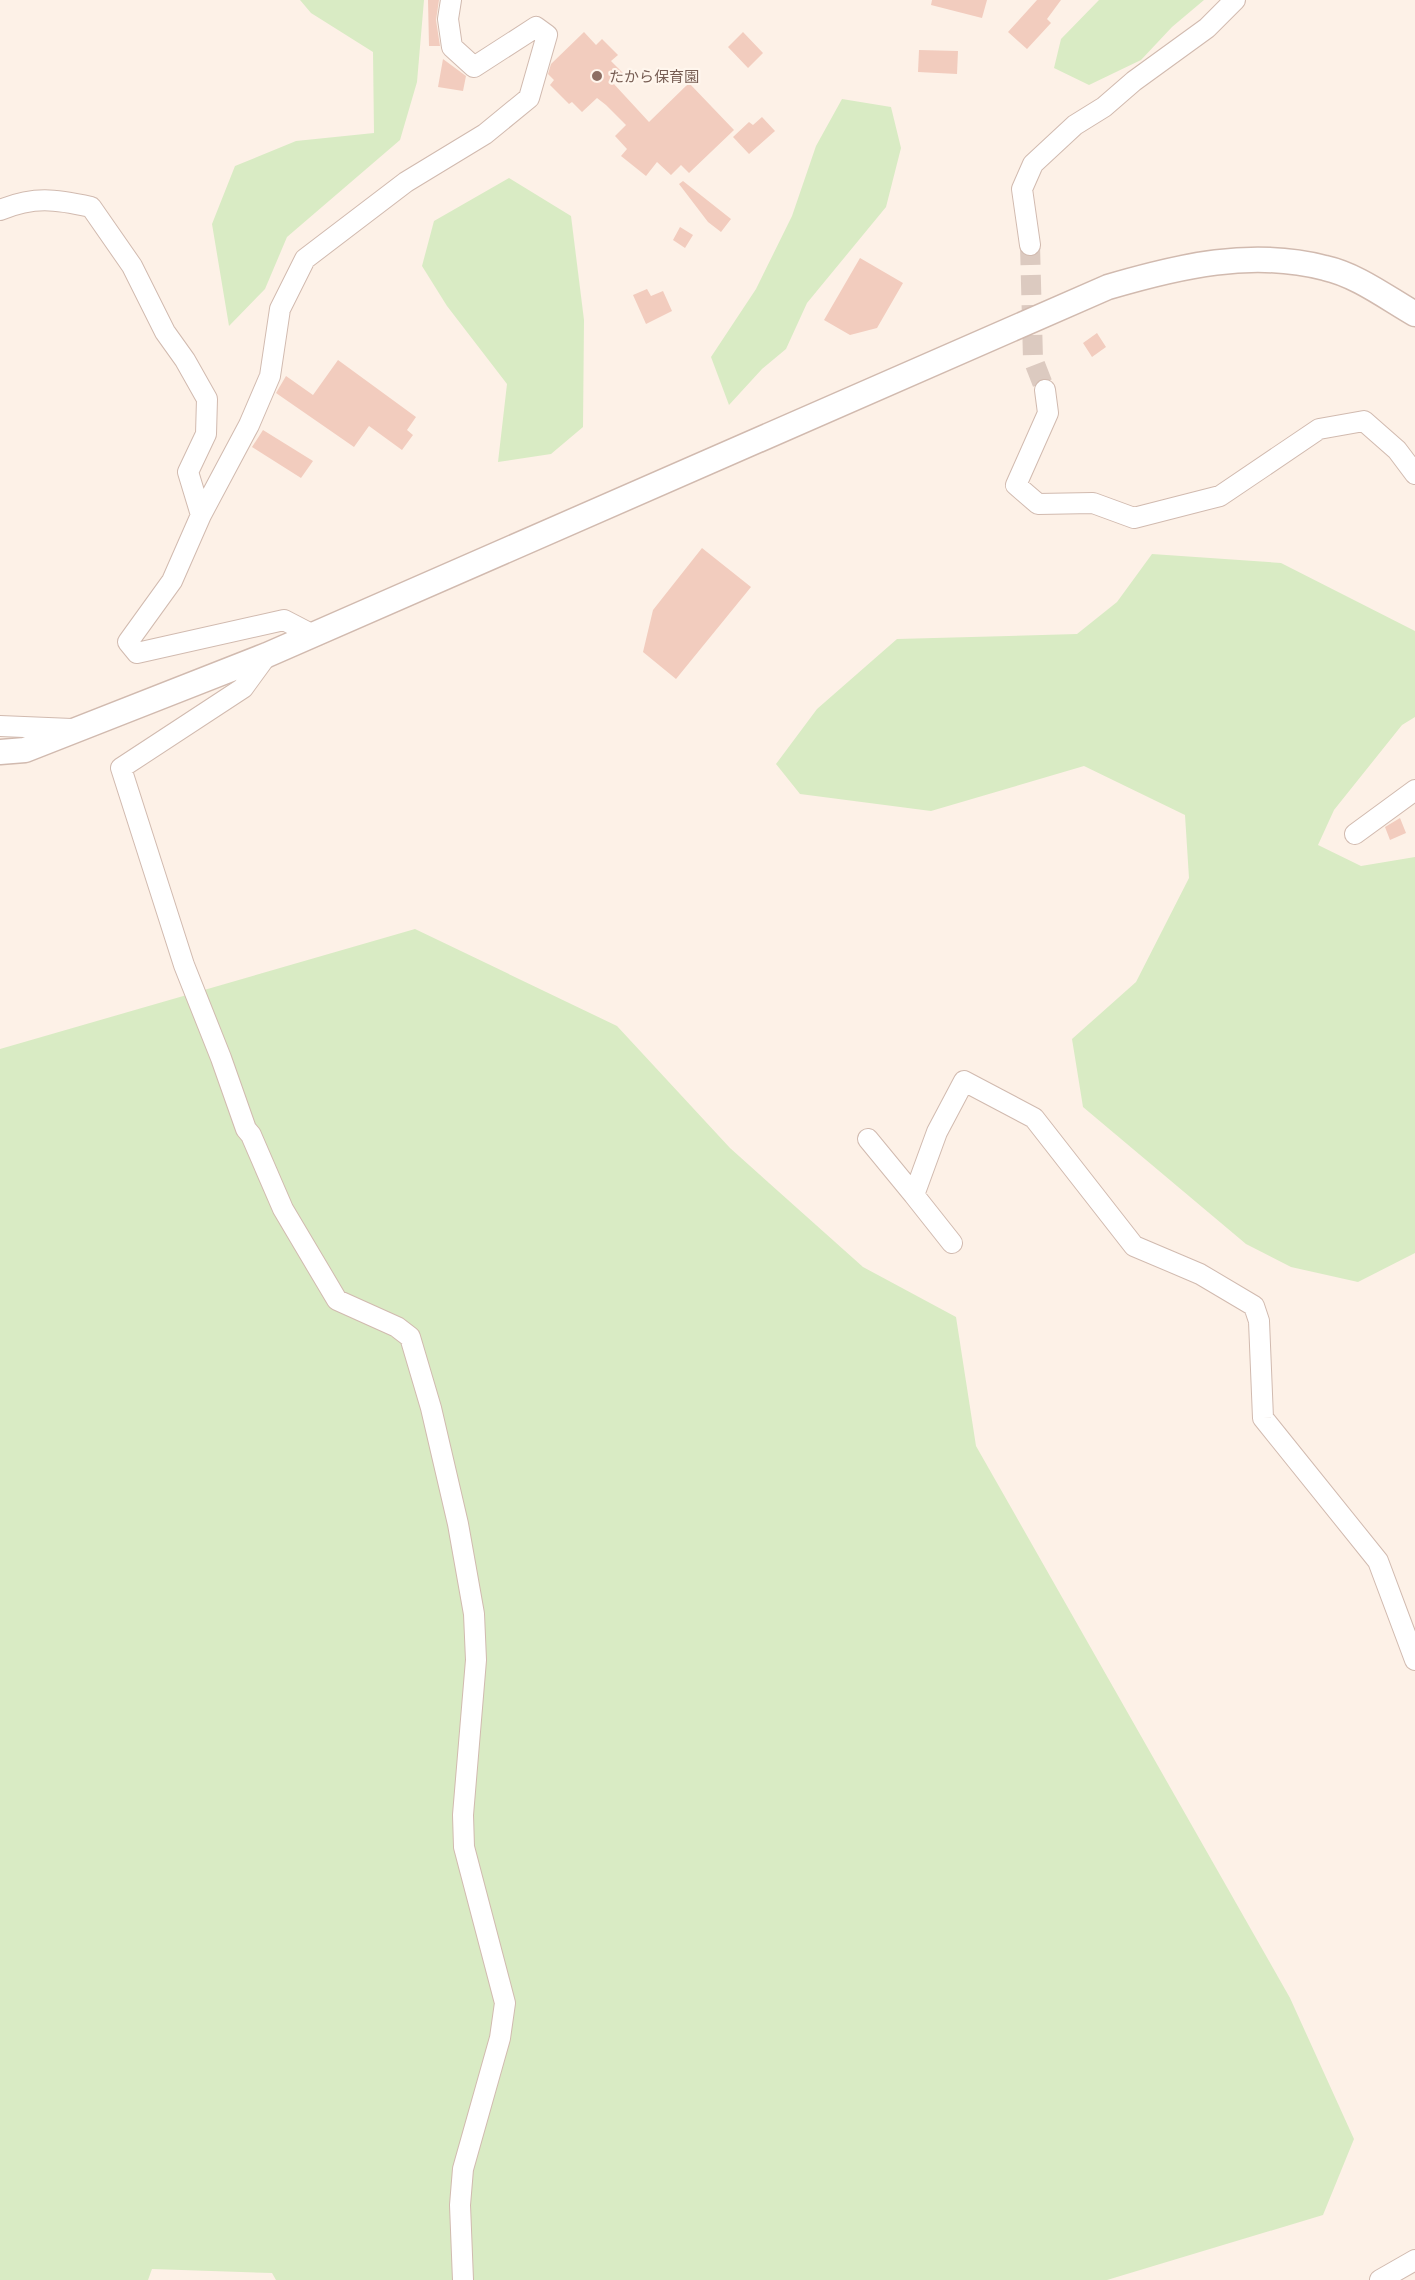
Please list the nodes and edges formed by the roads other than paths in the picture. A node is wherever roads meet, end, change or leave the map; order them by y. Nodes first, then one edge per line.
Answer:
1 (451, 0) edge
2 (1235, 0) edge
3 (0, 210) edge
4 (1030, 245) tunnel mouth
5 (1415, 314) edge
6 (1045, 390) tunnel mouth
7 (1415, 474) edge
8 (201, 515) junction
9 (311, 634) junction
10 (267, 655) junction
11 (0, 726) edge
12 (81, 730) junction
13 (0, 752) edge
14 (1415, 790) edge
15 (1355, 834) dead end
16 (868, 1139) dead end
17 (914, 1195) junction
18 (952, 1243) dead end
19 (1415, 1660) edge
20 (1415, 2260) edge
21 (463, 2280) edge
22 (1380, 2280) edge

1 - 8 street
2 - 4 street
3 - 8 street
5 - 9 street
6 - 7 street
8 - 9 street
9 - 10 street
10 - 12 street
10 - 21 street
11 - 12 street
12 - 13 street
14 - 15 street
16 - 17 street
17 - 18 street
17 - 19 street
20 - 22 street

